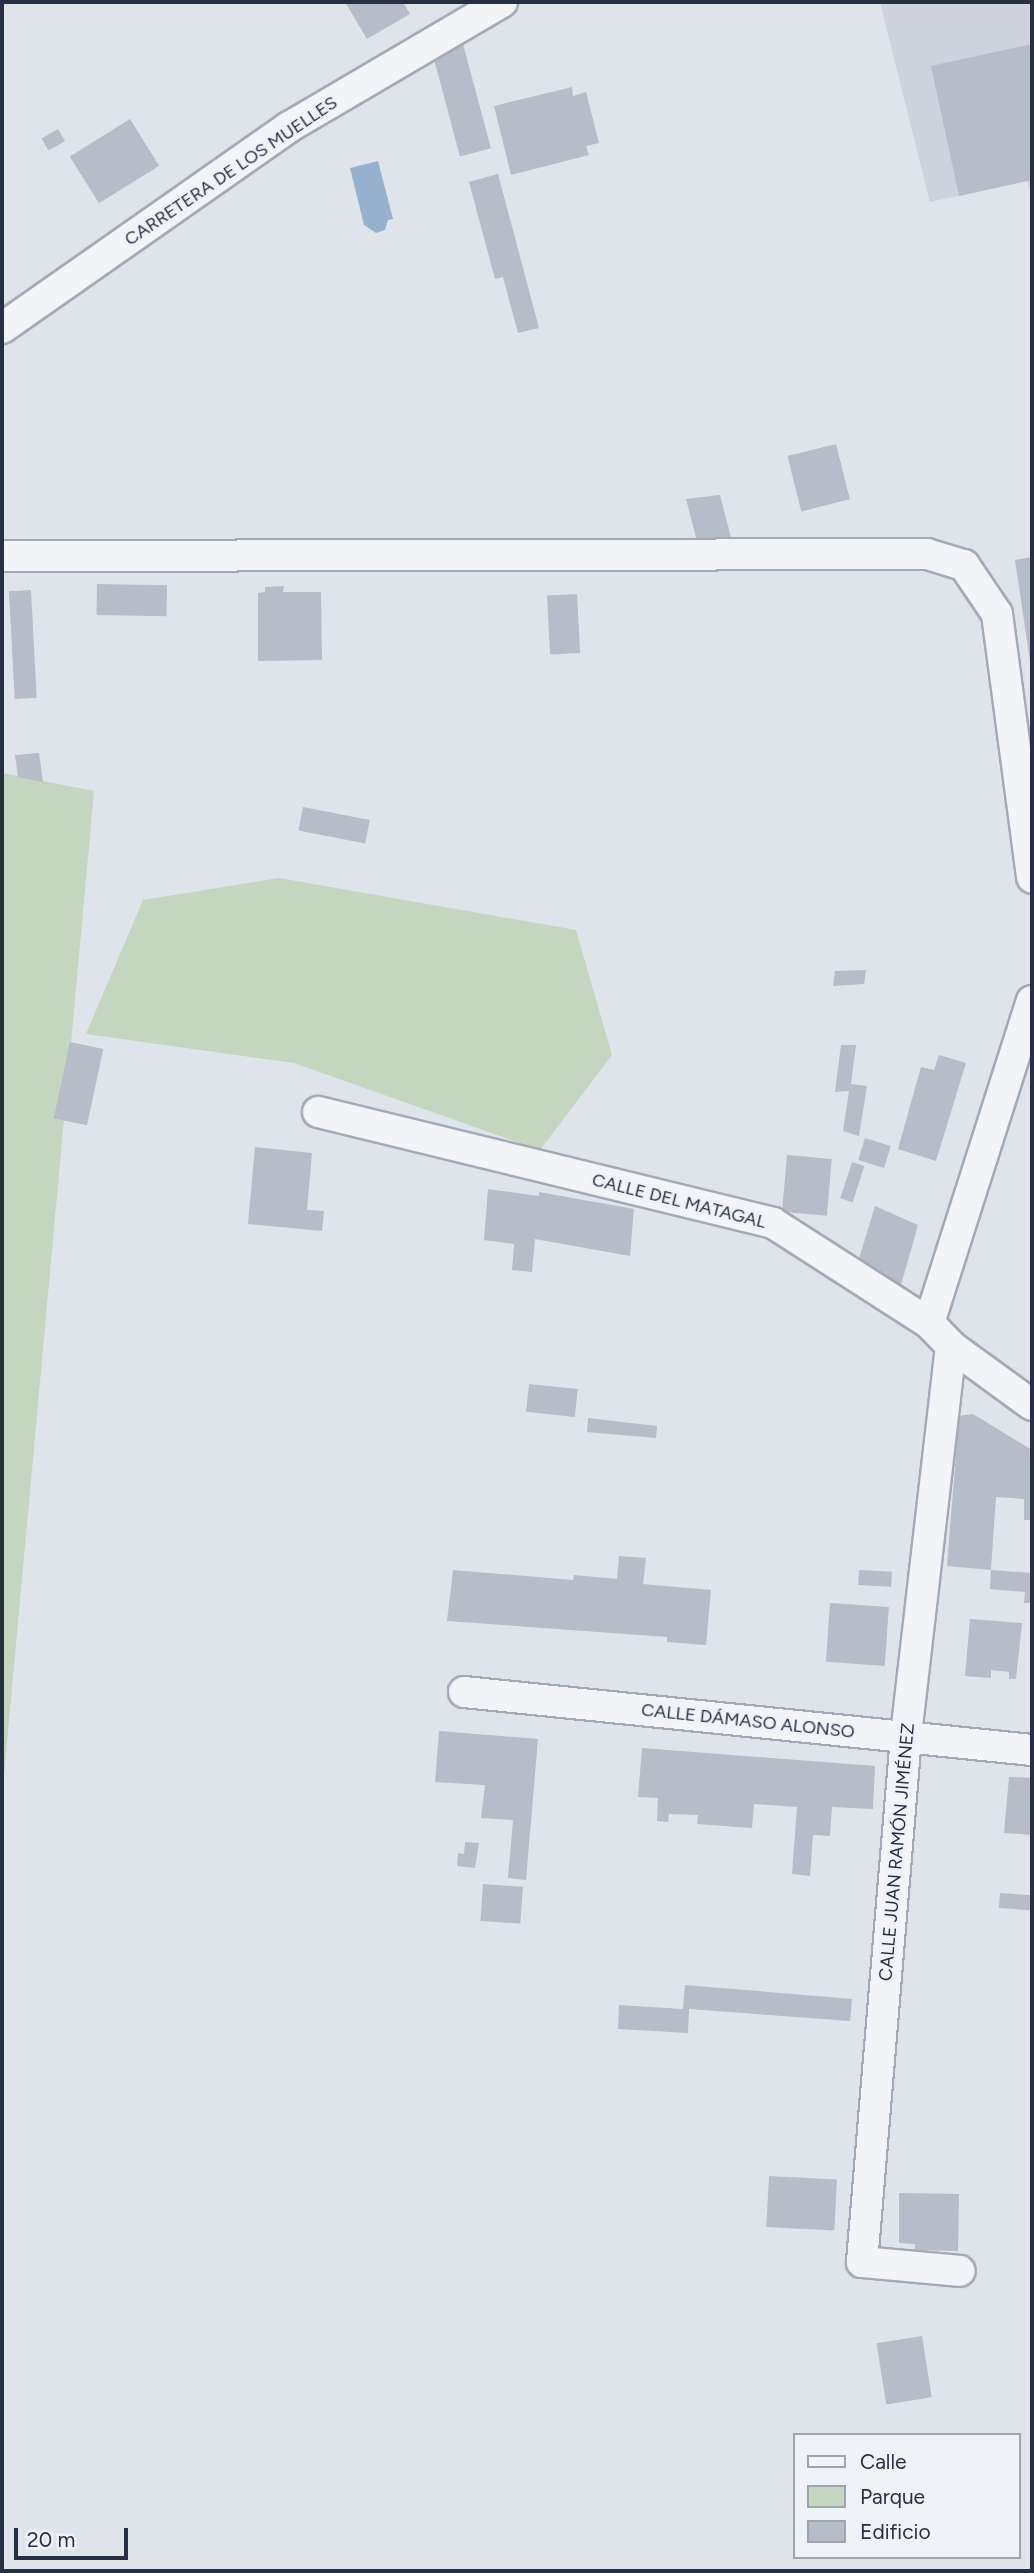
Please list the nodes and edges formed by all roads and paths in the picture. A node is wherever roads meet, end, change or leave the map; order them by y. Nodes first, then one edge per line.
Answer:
1 (502, 2) edge
2 (2, 328) edge
3 (2, 556) edge
4 (1032, 878) edge
5 (1032, 1001) edge
6 (317, 1112) dead end
7 (929, 1323) junction
8 (951, 1346) junction
9 (1032, 1405) edge
10 (464, 1692) dead end
11 (906, 1737) junction
12 (1032, 1751) edge
13 (960, 2271) dead end

1 - 2 street, CARRETERA DE LOS MUELLES
3 - 4 street
5 - 7 street
6 - 7 street, CALLE DEL MATAGAL
7 - 8 street, CALLE DEL MATAGAL
8 - 9 street, CALLE DEL MATAGAL
8 - 11 street, CALLE JUAN RAMÓN JIMÉNEZ
10 - 11 street, CALLE DÁMASO ALONSO
11 - 12 street, CALLE DÁMASO ALONSO
11 - 13 street, CALLE JUAN RAMÓN JIMÉNEZ

